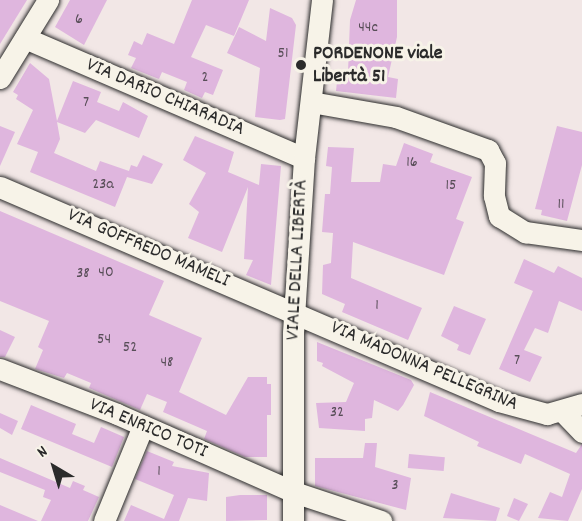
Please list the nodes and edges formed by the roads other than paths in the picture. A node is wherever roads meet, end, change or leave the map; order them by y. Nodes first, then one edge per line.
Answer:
1 (48, 0) edge
2 (315, 1) edge
3 (25, 38) junction
4 (0, 78) edge
5 (311, 102) junction
6 (304, 158) junction
7 (0, 187) edge
8 (582, 240) edge
9 (296, 312) junction
10 (0, 369) edge
11 (582, 404) edge
12 (563, 412) junction
13 (143, 426) junction
14 (582, 432) edge
15 (294, 492) junction
16 (104, 521) edge
17 (293, 521) edge
18 (381, 521) edge

1 - 3 street
2 - 5 street, VIALE DELLA LIBERTÀ
3 - 4 street
3 - 6 street, VIA DARIO CHIARADIA
5 - 6 street, VIALE DELLA LIBERTÀ
5 - 8 street
6 - 9 street, VIALE DELLA LIBERTÀ
7 - 9 street, VIA GOFFREDO MAMELI
9 - 12 street, VIA MADONNA PELLEGRINA
9 - 15 street, VIALE DELLA LIBERTÀ
10 - 13 street, VIA ENRICO TOTI
11 - 12 street
12 - 14 street
13 - 15 street, VIA ENRICO TOTI
13 - 16 street
15 - 17 street, VIALE DELLA LIBERTÀ
15 - 18 street, VIA ENRICO TOTI

